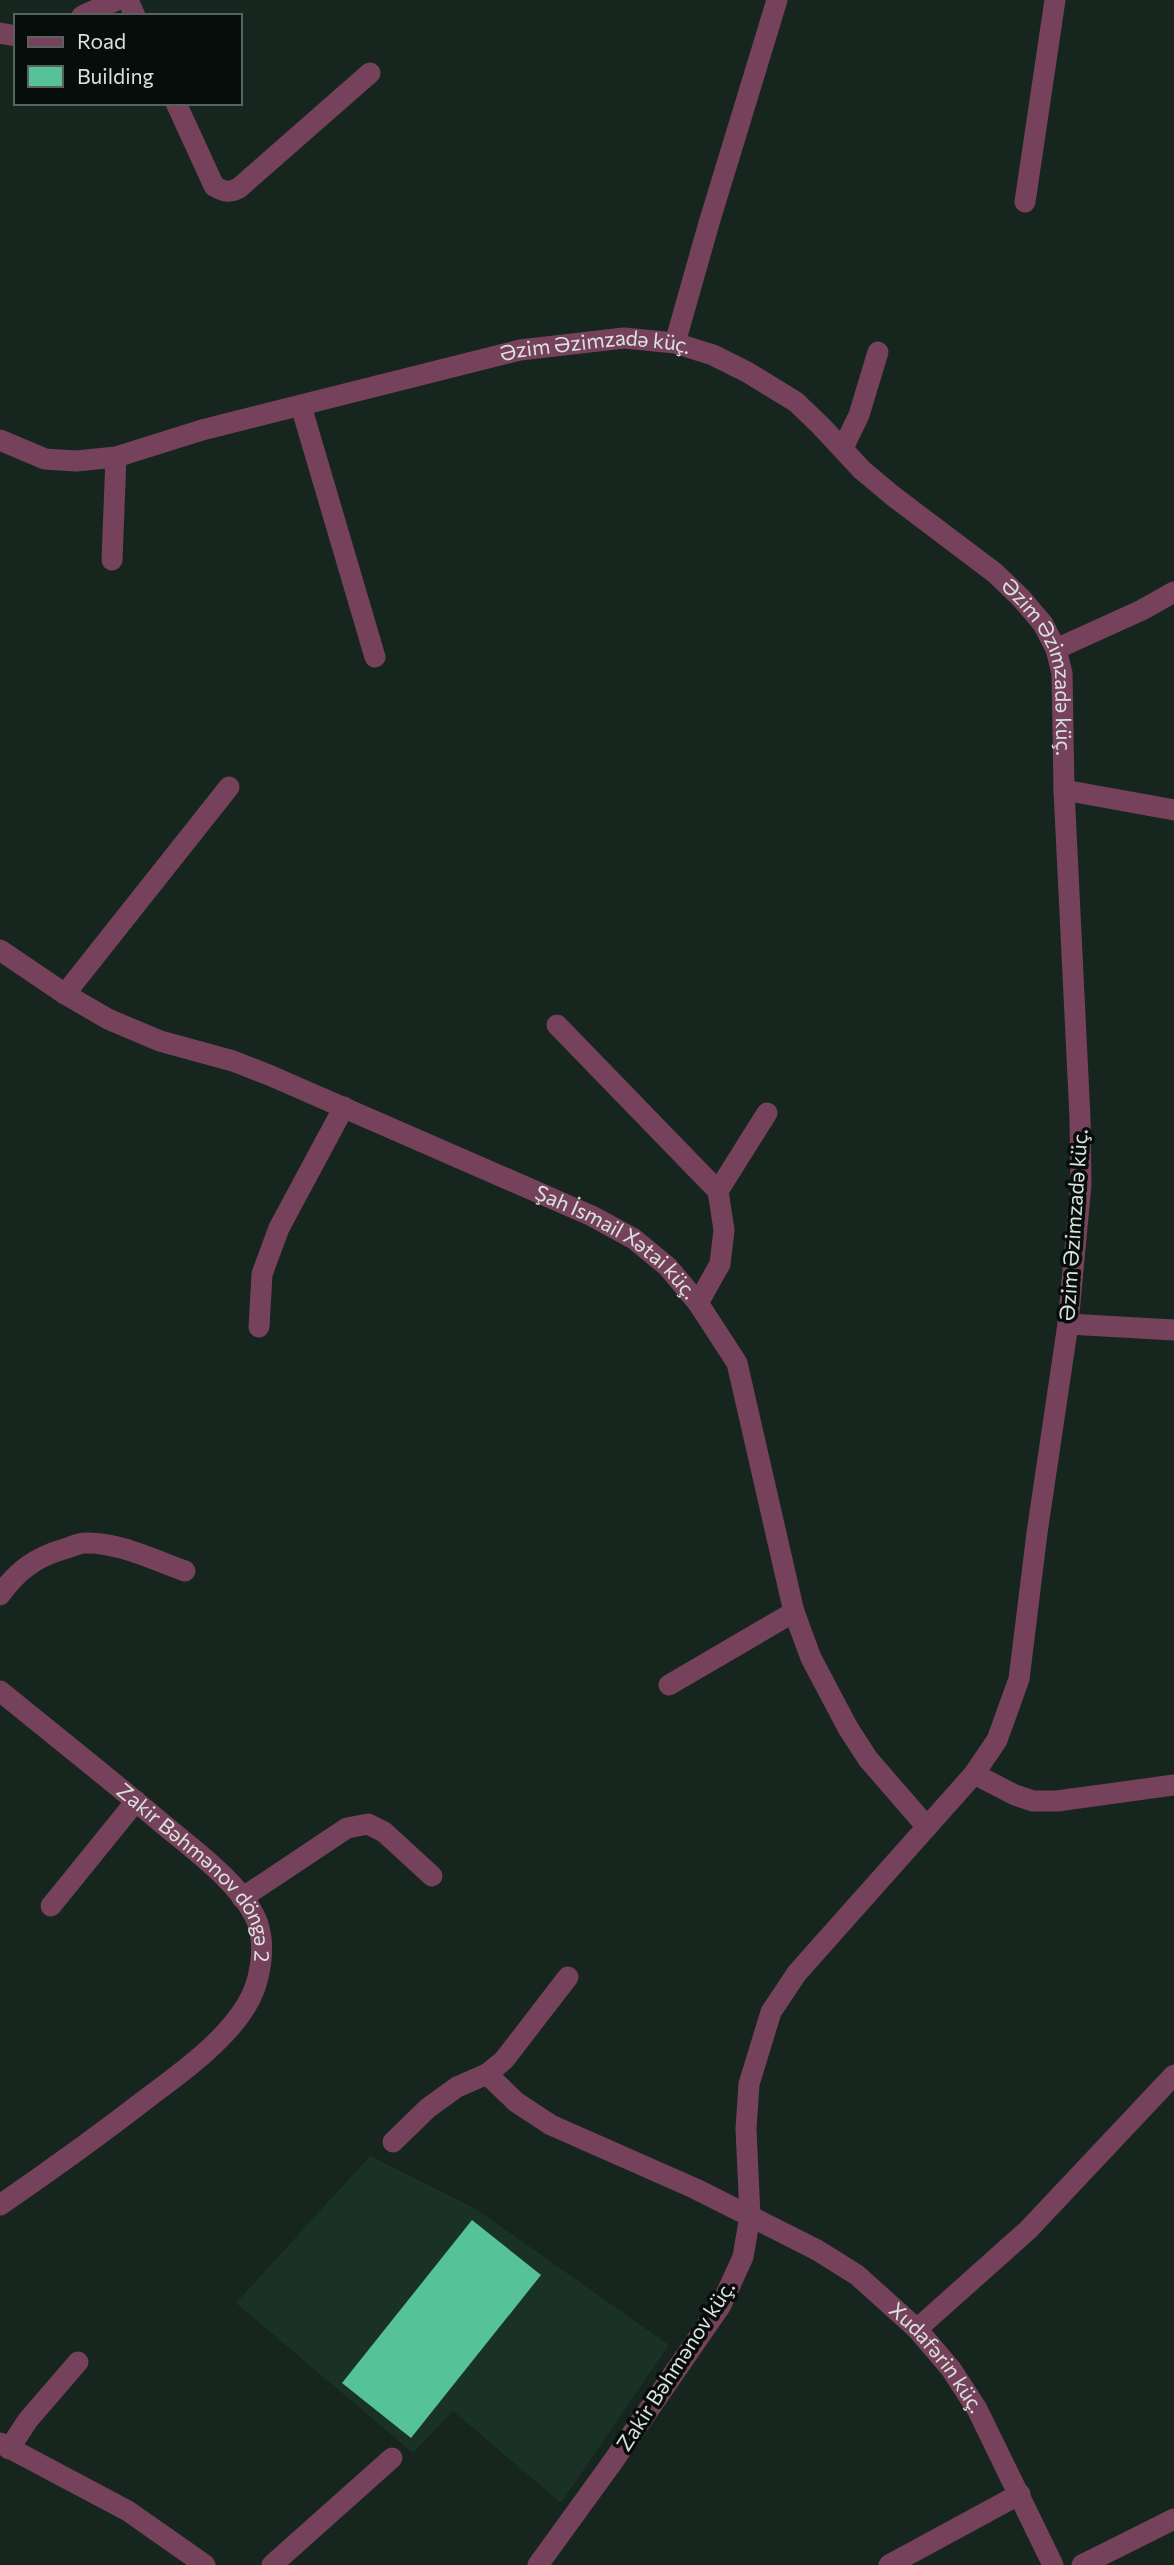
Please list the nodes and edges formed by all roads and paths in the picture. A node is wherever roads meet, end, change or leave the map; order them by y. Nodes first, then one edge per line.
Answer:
1 (117, 0) edge
2 (777, 0) edge
3 (1055, 0) edge
4 (86, 14) edge
5 (370, 73) dead end
6 (177, 105) edge
7 (1025, 202) dead end
8 (675, 343) junction
9 (878, 352) dead end
10 (301, 406) junction
11 (0, 440) edge
12 (843, 448) junction
13 (116, 457) junction
14 (113, 560) dead end
15 (1174, 592) edge
16 (1056, 649) junction
17 (375, 657) dead end
18 (229, 787) dead end
19 (1064, 790) junction
20 (1174, 810) edge
21 (0, 950) edge
22 (65, 994) junction
23 (557, 1025) dead end
24 (344, 1107) junction
25 (767, 1113) dead end
26 (718, 1191) junction
27 (698, 1303) junction
28 (1068, 1324) junction
29 (260, 1327) dead end
30 (1174, 1330) edge
31 (185, 1570) dead end
32 (0, 1595) edge
33 (794, 1612) junction
34 (669, 1685) dead end
35 (0, 1691) edge
36 (974, 1774) junction
37 (1174, 1785) edge
38 (136, 1801) junction
39 (927, 1827) junction
40 (432, 1876) dead end
41 (242, 1898) junction
42 (51, 1906) dead end
43 (568, 1977) dead end
44 (487, 2074) junction
45 (1174, 2075) edge
46 (393, 2143) dead end
47 (0, 2205) edge
48 (750, 2216) junction
49 (917, 2329) junction
50 (78, 2362) dead end
51 (5, 2446) edge
52 (392, 2458) dead end
53 (1020, 2494) junction
54 (1174, 2519) edge
55 (205, 2565) edge
56 (272, 2565) edge
57 (538, 2565) edge
58 (889, 2565) edge
59 (1053, 2565) edge
60 (1082, 2565) edge

1 - 4 street
2 - 8 street
3 - 7 street
5 - 6 street
8 - 10 street, Əzim Əzimzadə küç.
8 - 12 street, Əzim Əzimzadə küç.
9 - 12 street
10 - 13 street, Əzim Əzimzadə küç.
10 - 17 street
11 - 13 street, Əzim Əzimzadə küç.
12 - 16 street, Əzim Əzimzadə küç.
13 - 14 street
15 - 16 street
16 - 19 street, Əzim Əzimzadə küç.
18 - 22 street
19 - 20 street
19 - 28 street, Əzim Əzimzadə küç.
21 - 22 street, Şah İsmail Xətai küç.
22 - 24 street, Şah İsmail Xətai küç.
23 - 26 street
24 - 27 street, Şah İsmail Xətai küç.
24 - 29 street
25 - 26 street
26 - 27 street
27 - 33 street, Şah İsmail Xətai küç.
28 - 30 street
28 - 36 street, Əzim Əzimzadə küç.
31 - 32 street
33 - 34 street
33 - 39 street, Şah İsmail Xətai küç.
35 - 38 street, Zakir Bəhmənov döngə 2
36 - 37 street
36 - 39 street, Əzim Əzimzadə küç.
38 - 41 street, Zakir Bəhmənov döngə 2
38 - 42 street
39 - 48 street, Zakir Bəhmənov küç.
40 - 41 street
41 - 47 street, Zakir Bəhmənov döngə 2
43 - 44 street
44 - 46 street
44 - 48 street, Xudafərin küç.
45 - 49 street
48 - 49 street, Xudafərin küç.
48 - 57 street, Zakir Bəhmənov küç.
49 - 53 street, Xudafərin küç.
50 - 51 street
51 - 55 street
52 - 56 street
53 - 58 street
53 - 59 street, Xudafərin küç.
54 - 60 street

